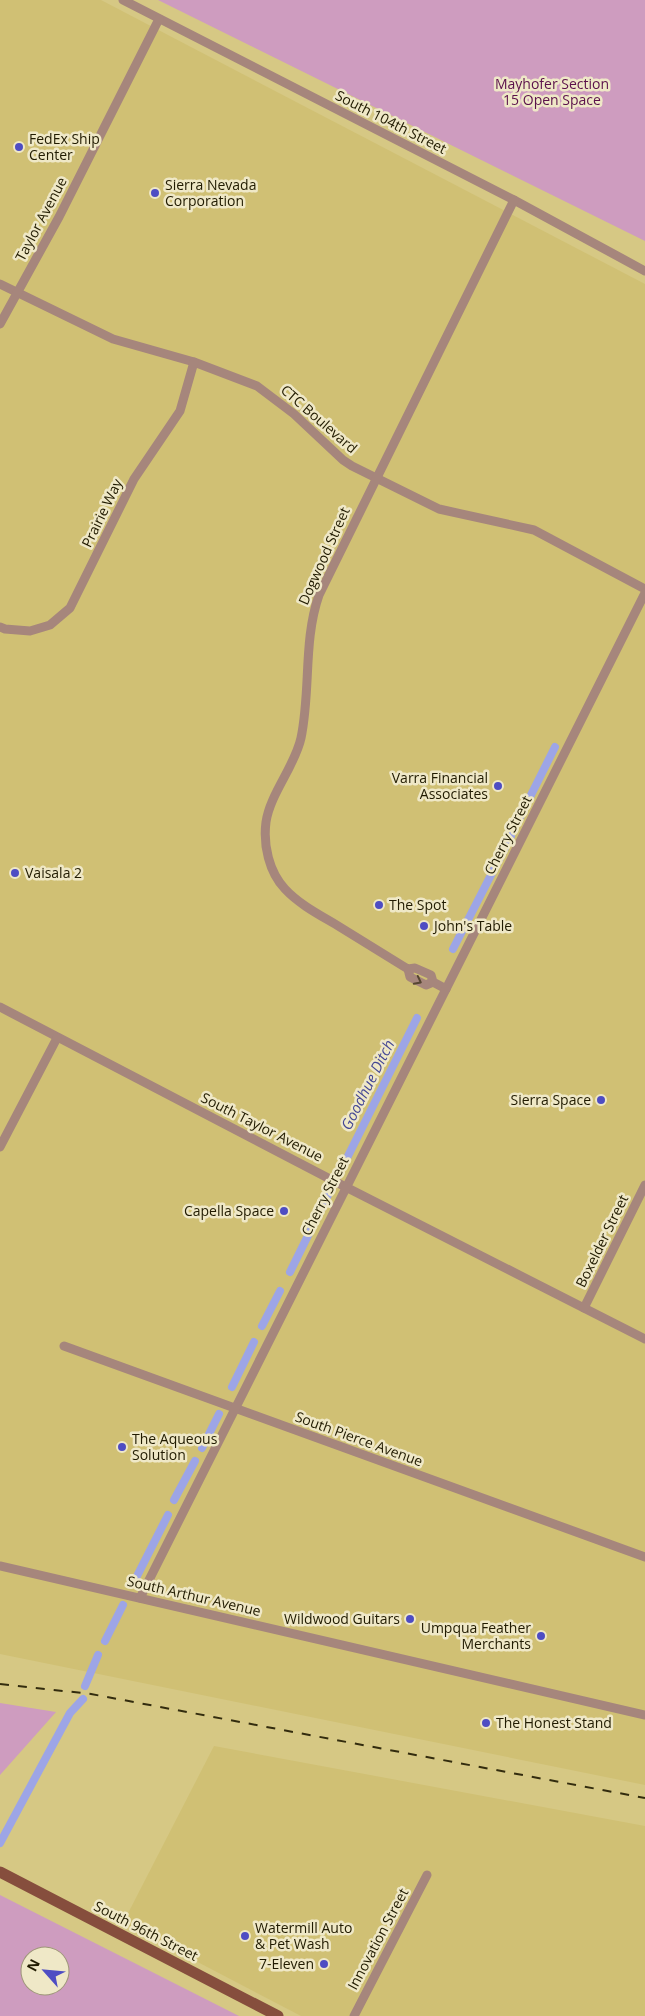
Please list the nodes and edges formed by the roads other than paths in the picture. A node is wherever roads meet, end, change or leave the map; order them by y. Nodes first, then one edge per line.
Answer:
1 (123, 0) edge
2 (159, 19) junction
3 (514, 200) junction
4 (645, 271) edge
5 (0, 284) edge
6 (18, 293) junction
7 (0, 324) edge
8 (194, 362) junction
9 (376, 477) junction
10 (645, 591) edge
11 (0, 626) edge
12 (446, 989) junction
13 (0, 1007) edge
14 (57, 1038) junction
15 (0, 1147) edge
16 (346, 1186) junction
17 (645, 1186) edge
18 (584, 1308) junction
19 (645, 1339) edge
20 (64, 1346) dead end
21 (234, 1408) junction
22 (645, 1557) edge
23 (0, 1566) edge
24 (140, 1598) junction
25 (645, 1715) edge
26 (0, 1872) edge
27 (427, 1875) dead end
28 (278, 2016) edge
29 (354, 2016) edge

1 - 2 street, South 104th Street
2 - 3 street, South 104th Street
2 - 6 street, Taylor Avenue
3 - 4 street, South 104th Street
3 - 9 street, Dogwood Street
5 - 6 street, CTC Boulevard
6 - 7 street, Taylor Avenue
6 - 8 street, CTC Boulevard
8 - 9 street, CTC Boulevard
8 - 11 street, Prairie Way
9 - 10 street, CTC Boulevard
9 - 12 street, Dogwood Street
10 - 12 street, Cherry Street
12 - 16 street, Cherry Street
13 - 14 street, South Taylor Avenue
14 - 15 street
14 - 16 street, South Taylor Avenue
16 - 18 street, South Taylor Avenue
16 - 21 street, Cherry Street
17 - 18 street, Boxelder Street
18 - 19 street, South Taylor Avenue
20 - 21 street, South Pierce Avenue
21 - 22 street, South Pierce Avenue
21 - 24 street, Cherry Street
23 - 24 street, South Arthur Avenue
24 - 25 street, South Arthur Avenue
26 - 28 main road, South 96th Street
27 - 29 street, Innovation Street

